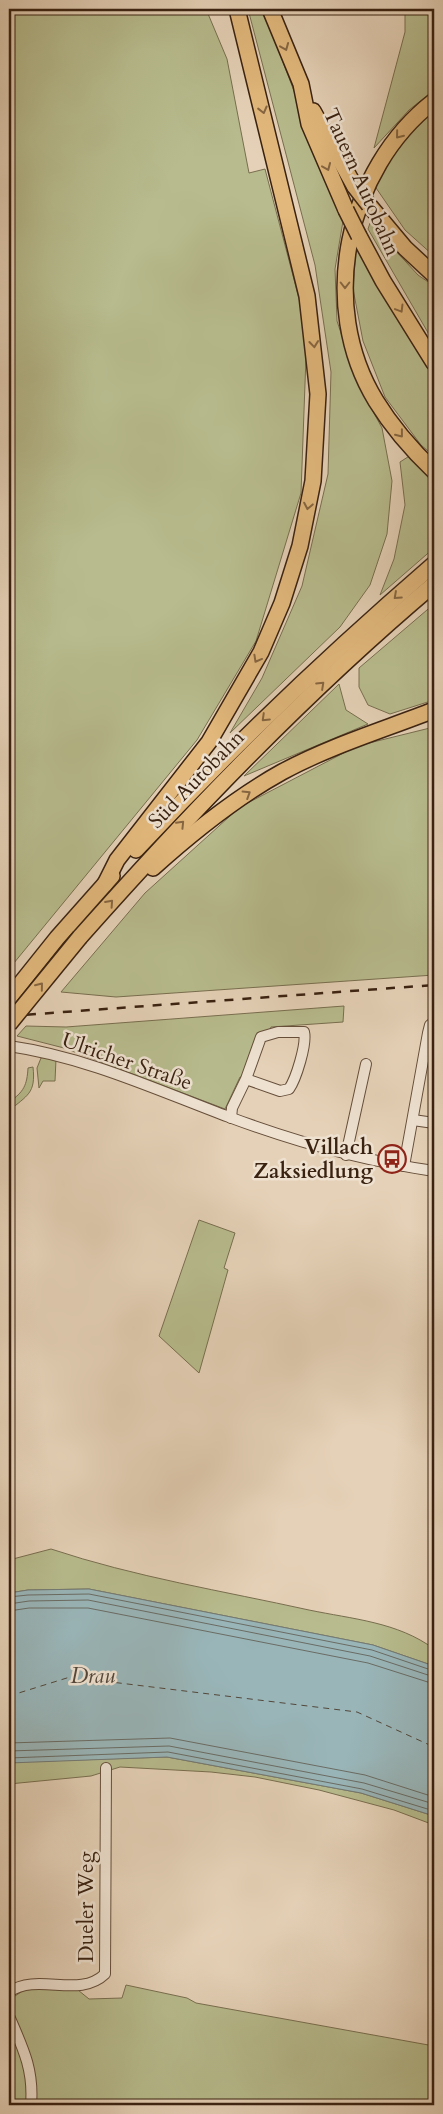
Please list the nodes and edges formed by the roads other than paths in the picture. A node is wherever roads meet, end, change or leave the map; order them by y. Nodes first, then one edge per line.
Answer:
1 (231, 9) edge
2 (237, 9) edge
3 (270, 9) edge
4 (251, 63) junction
5 (300, 84) junction
6 (434, 101) edge
7 (434, 275) edge
8 (434, 363) edge
9 (434, 471) edge
10 (434, 564) edge
11 (434, 584) edge
12 (434, 710) edge
13 (434, 718) edge
14 (389, 728) junction
15 (105, 884) junction
16 (125, 886) junction
17 (9, 998) edge
18 (434, 1022) edge
19 (9, 1024) edge
20 (9, 1046) edge
21 (366, 1064) dead end
22 (246, 1079) junction
23 (231, 1118) junction
24 (413, 1120) junction
25 (434, 1123) edge
26 (346, 1155) junction
27 (404, 1166) junction
28 (434, 1171) edge
29 (106, 1768) dead end
30 (9, 1992) edge
31 (9, 2016) edge
32 (31, 2105) edge

1 - 4 highway
2 - 4 highway
3 -> 5 highway, Tauern Autobahn
4 -> 15 highway
5 - 7 highway, bridge
5 -> 8 highway, Tauern Autobahn, bridge
6 -> 9 highway
10 -> 15 highway, Süd Autobahn
16 -> 11 highway, Süd Autobahn
12 - 14 highway
13 - 14 highway
16 -> 14 highway
15 - 17 highway, Süd Autobahn
19 -> 16 highway, Süd Autobahn, bridge
18 - 24 street
20 - 23 street, Ulricher Straße
21 - 26 street
22 - 22 street
22 - 23 street
23 - 26 street, Ulricher Straße
24 - 25 street
24 - 27 street
26 - 27 street, Ulricher Straße
27 - 28 street, Ulricher Straße
29 - 30 street, Dueler Weg
31 - 32 street

